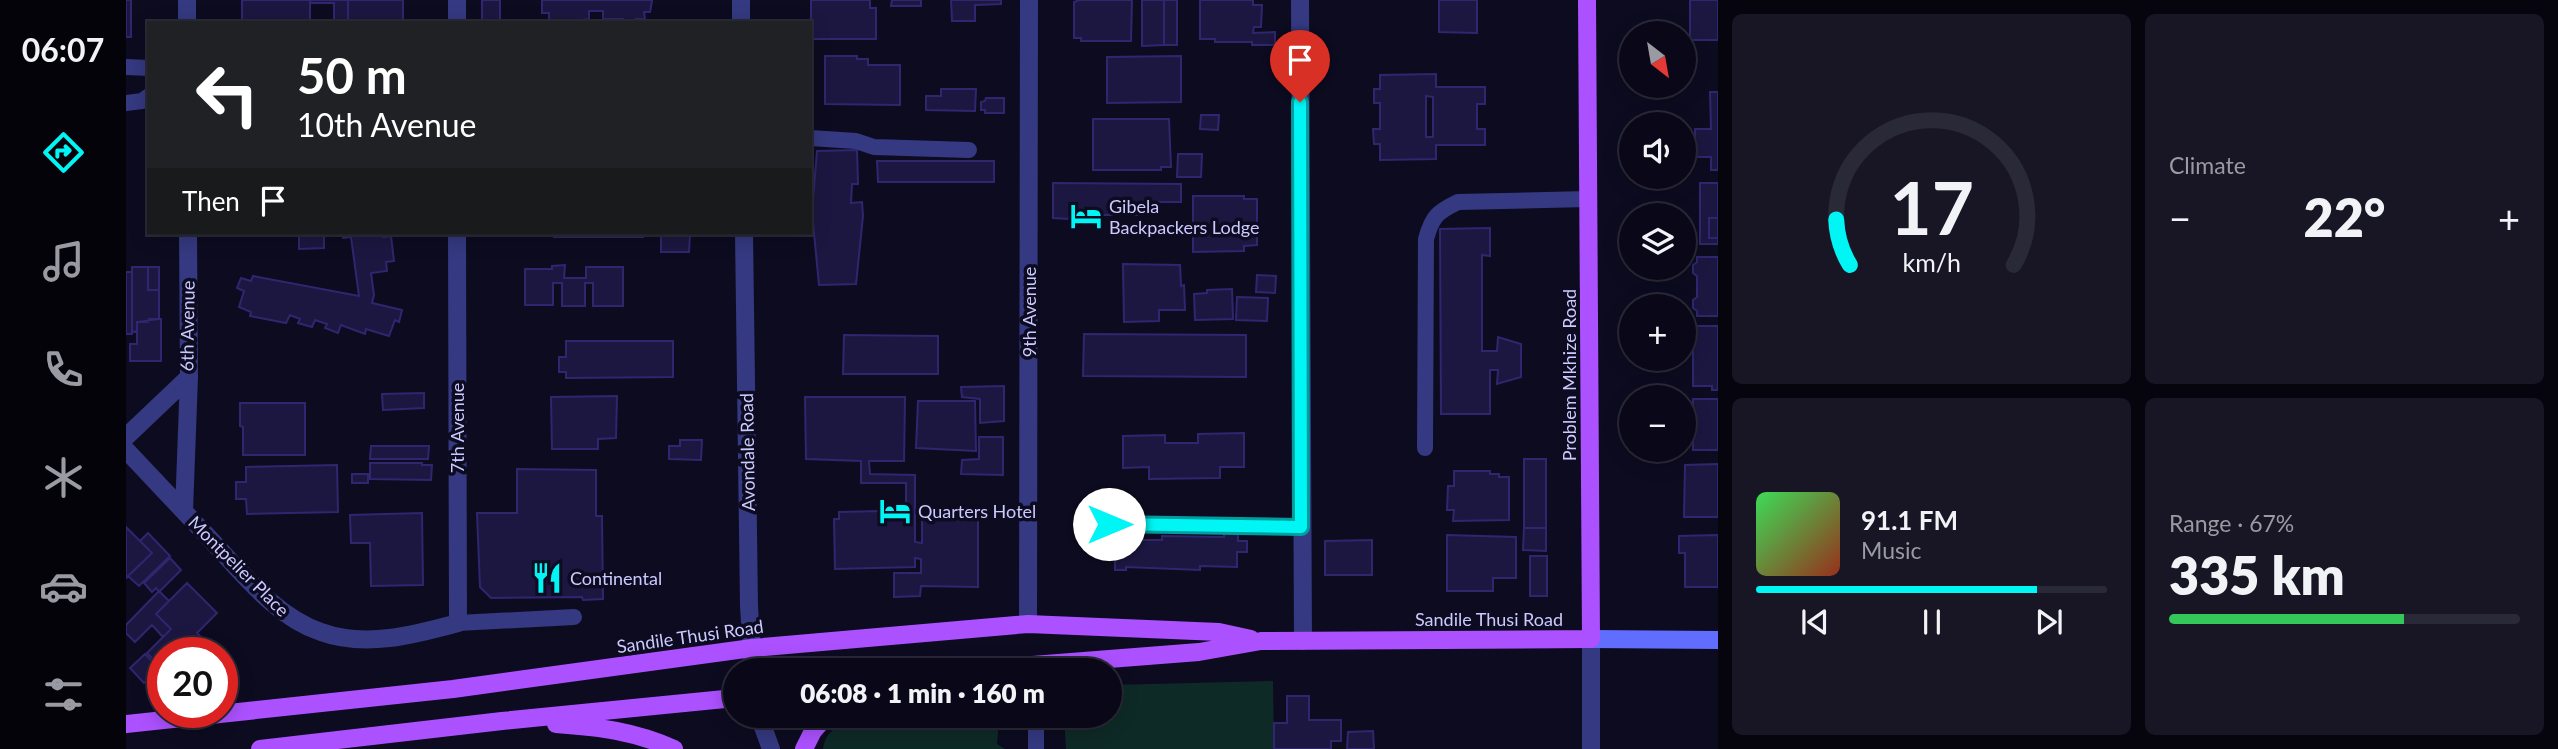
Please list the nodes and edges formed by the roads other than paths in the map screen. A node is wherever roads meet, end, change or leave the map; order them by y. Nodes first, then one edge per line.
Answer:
1 (187, 0) edge
2 (457, 0) edge
3 (741, 0) edge
4 (1029, 0) edge
5 (1300, 0) edge
6 (1587, 0) edge
7 (187, 21) edge
8 (457, 21) edge
9 (741, 21) edge
10 (126, 67) edge
11 (147, 68) edge
12 (147, 97) edge
13 (126, 103) edge
14 (812, 138) edge
15 (969, 150) dead end
16 (1588, 199) junction
17 (188, 235) edge
18 (457, 235) edge
19 (744, 235) edge
20 (188, 377) junction
21 (126, 436) edge
22 (1425, 448) dead end
23 (126, 450) edge
24 (184, 511) junction
25 (1109, 524) dead end
26 (1301, 527) junction
27 (574, 617) dead end
28 (458, 623) junction
29 (1028, 624) junction
30 (1591, 639) junction
31 (1718, 640) edge
32 (1261, 641) junction
33 (1303, 641) junction
34 (752, 648) junction
35 (752, 658) edge
36 (1122, 658) edge
37 (723, 699) edge
38 (502, 721) junction
39 (126, 724) edge
40 (763, 728) edge
41 (816, 728) edge
42 (1036, 730) dead end
43 (260, 749) edge
44 (674, 749) edge
45 (771, 749) edge
46 (804, 749) edge
47 (1036, 749) edge
48 (1591, 749) edge

1 - 7 street
2 - 8 street
3 - 9 street
4 - 29 street, 9th Avenue
5 - 26 street
6 - 16 main road, Problem Mkhize Road
10 - 11 lane
12 - 13 lane
14 - 15 lane
16 - 22 lane
16 - 30 main road, Problem Mkhize Road
17 - 20 street, 6th Avenue
18 - 28 street, 7th Avenue
19 - 34 street, Avondale Road
20 - 21 street, 6th Avenue
20 - 24 street
23 - 24 street, Montpelier Place
24 - 28 street, Montpelier Place
25 - 26 lane
26 - 33 street
27 - 28 lane
29 - 32 main road, Sandile Thusi Road
29 - 34 main road, Sandile Thusi Road
30 - 31 street, Sandile Thusi Road
30 - 33 main road, Sandile Thusi Road
30 - 48 street, Problem Mkhize Road
32 - 33 main road, Sandile Thusi Road
32 - 36 main road, Sandile Thusi Road
34 - 35 street, Avondale Road
34 - 39 main road, Sandile Thusi Road
37 - 38 main road
38 - 43 main road
38 - 44 main road
40 - 45 street
41 - 46 main road
42 - 47 lane

